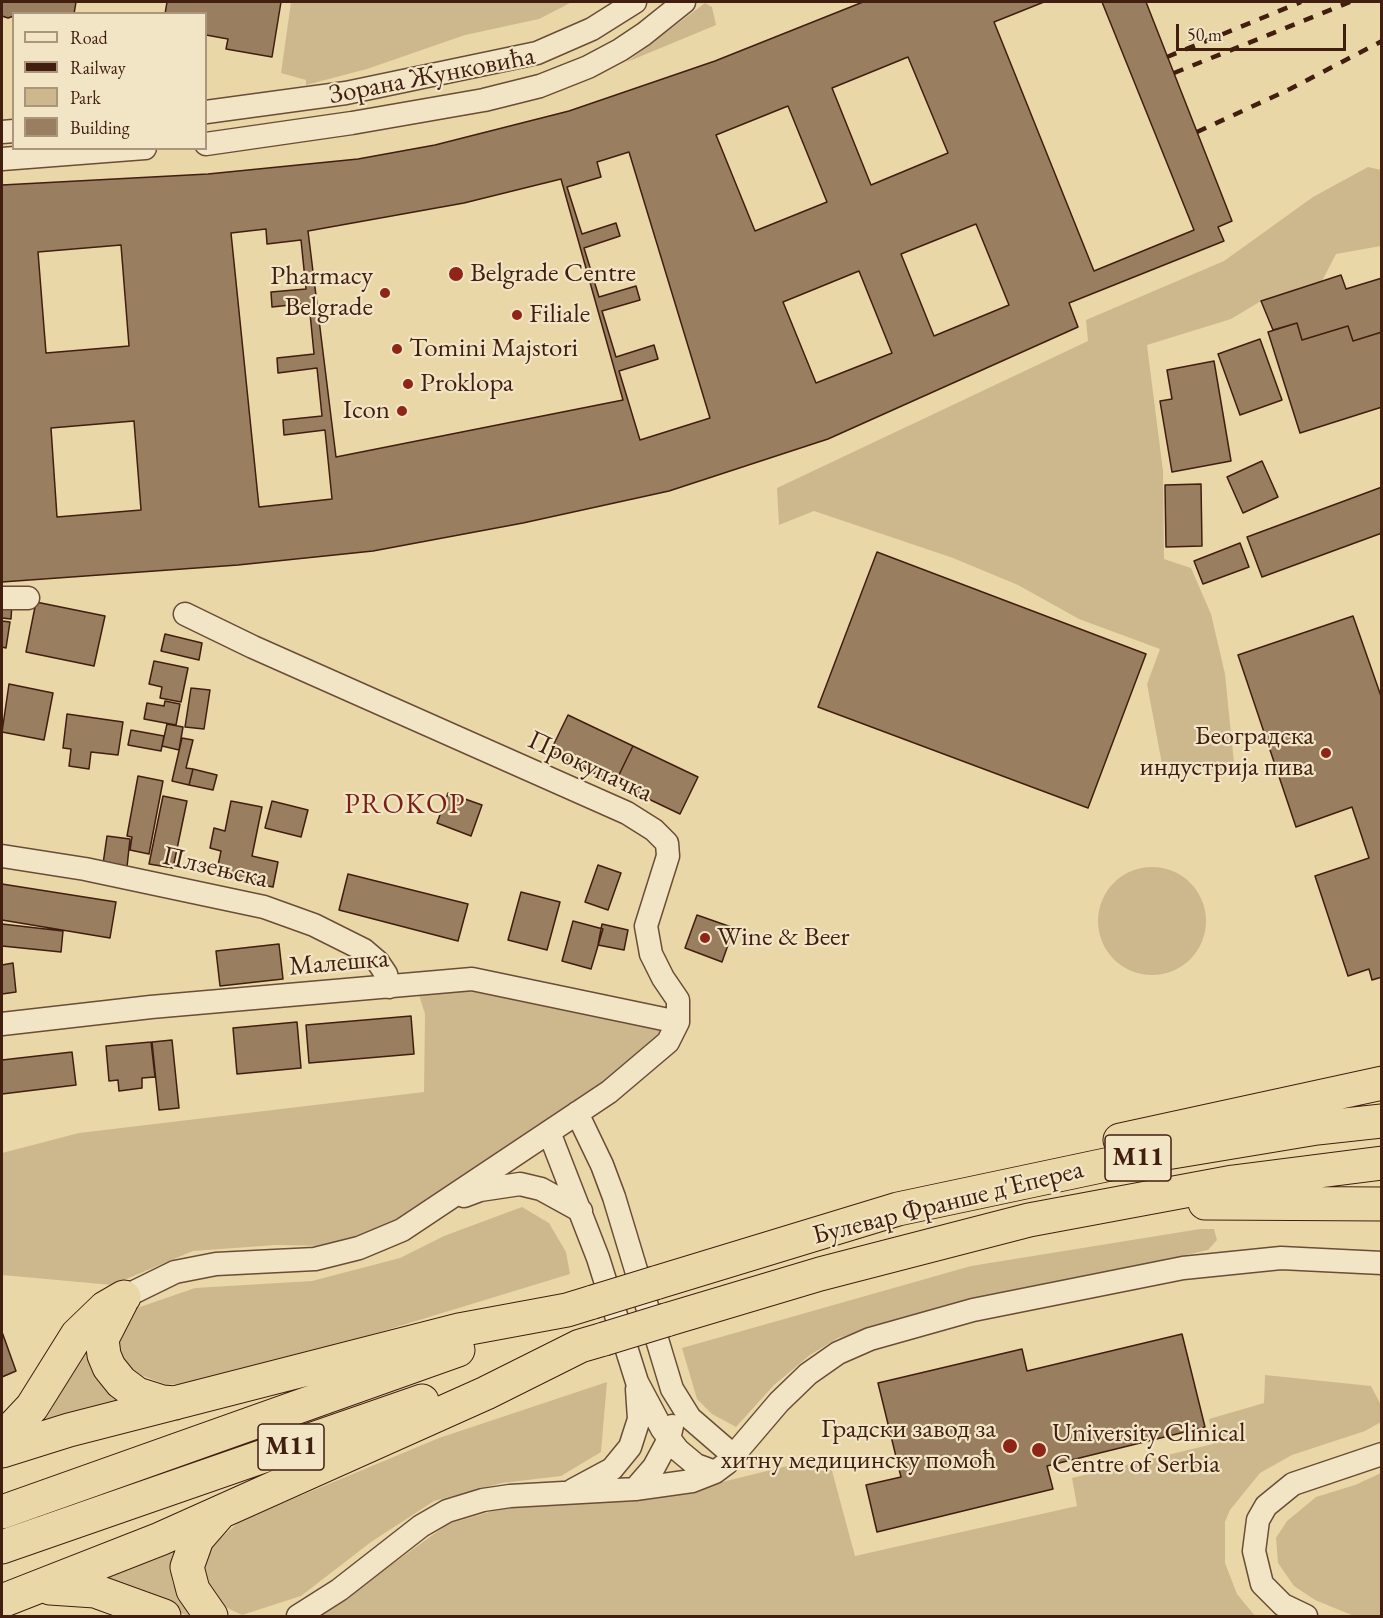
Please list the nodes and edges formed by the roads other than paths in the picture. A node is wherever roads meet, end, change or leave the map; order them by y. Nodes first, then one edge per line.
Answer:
1 (635, 2) edge
2 (684, 2) edge
3 (207, 112) edge
4 (207, 144) edge
5 (119, 150) edge
6 (2, 159) edge
7 (2, 598) edge
8 (28, 598) dead end
9 (184, 614) dead end
10 (2, 856) edge
11 (389, 987) junction
12 (678, 1022) junction
13 (2, 1024) edge
14 (1382, 1076) edge
15 (1382, 1083) edge
16 (1348, 1090) junction
17 (577, 1113) junction
18 (1382, 1121) edge
19 (549, 1132) junction
20 (1382, 1163) edge
21 (1122, 1202) junction
22 (443, 1203) junction
23 (1290, 1204) junction
24 (1382, 1204) edge
25 (898, 1209) junction
26 (581, 1211) junction
27 (1382, 1223) edge
28 (1382, 1263) edge
29 (124, 1297) junction
30 (580, 1306) junction
31 (592, 1342) junction
32 (637, 1382) junction
33 (672, 1389) junction
34 (177, 1403) junction
35 (2, 1439) edge
36 (669, 1439) junction
37 (2, 1451) edge
38 (1382, 1454) edge
39 (734, 1456) junction
40 (716, 1472) junction
41 (635, 1489) junction
42 (561, 1494) junction
43 (2, 1512) edge
44 (220, 1513) junction
45 (2, 1547) edge
46 (39, 1588) junction
47 (2, 1601) edge
48 (164, 1617) edge
49 (211, 1617) edge
50 (298, 1617) edge
51 (1306, 1617) edge

1 - 3 street, Зорана Жунковића
2 - 4 street, Зорана Жунковића
5 - 6 street
7 - 8 street
9 - 12 street, Прокупачка
10 - 11 street, Плзењска
11 - 12 street, Малешка
11 - 13 street, Малешка
12 - 17 street
14 - 16 highway
15 - 16 highway
16 - 25 highway
17 - 19 street
17 - 33 street
18 - 25 highway, Булевар Франше д'Епереа / M11
19 - 22 street
19 - 26 street
20 - 21 highway, Булевар Франше д'Епереа / M11
21 - 23 highway
21 - 31 highway, Булевар Франше д'Епереа / M11, bridge
22 - 26 street
22 - 29 street
23 - 24 highway
23 - 27 highway
25 - 30 highway, Булевар Франше д'Епереа / M11, bridge
26 - 32 street
28 - 39 street
29 - 34 highway
29 - 35 highway
30 - 34 highway
30 - 43 highway, Булевар Франше д'Епереа / M11
31 - 44 highway
31 - 45 highway, Булевар Франше д'Епереа / M11
32 - 36 street
32 - 42 street
33 - 36 street
33 - 39 street
34 - 37 highway
36 - 40 street
36 - 41 street
38 - 51 street
39 - 40 street
40 - 41 street
41 - 42 street
42 - 50 street
44 - 46 highway
44 - 49 highway
46 - 47 highway
46 - 48 highway

